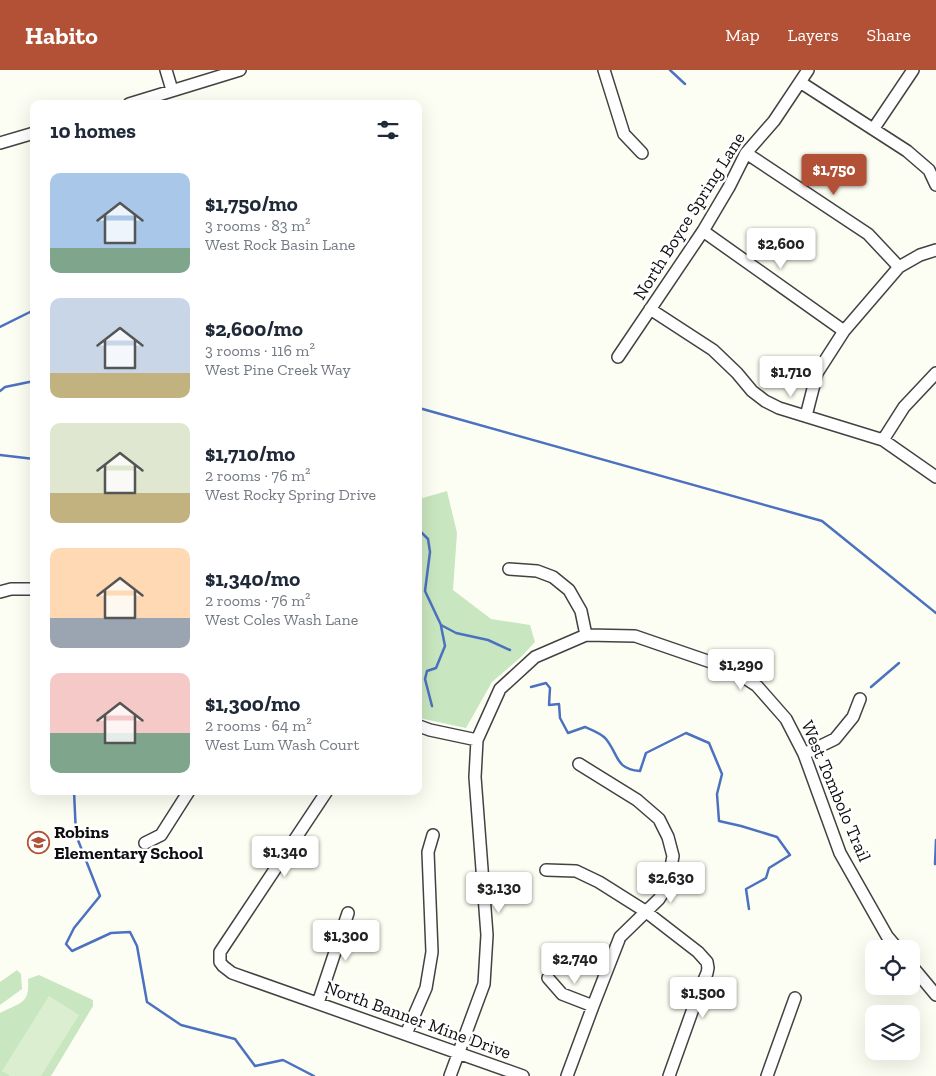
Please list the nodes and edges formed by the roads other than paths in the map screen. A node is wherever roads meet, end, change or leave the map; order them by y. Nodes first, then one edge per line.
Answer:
1 (166, 70) edge
2 (240, 70) edge
3 (604, 70) edge
4 (808, 70) edge
5 (913, 70) edge
6 (800, 82) junction
7 (172, 90) junction
8 (141, 100) edge
9 (874, 128) junction
10 (30, 134) edge
11 (0, 144) edge
12 (642, 153) dead end
13 (746, 153) junction
14 (932, 168) edge
15 (936, 185) edge
16 (703, 231) junction
17 (936, 250) edge
18 (899, 267) junction
19 (650, 309) junction
20 (844, 331) junction
21 (618, 357) dead end
22 (936, 373) edge
23 (806, 416) junction
24 (883, 440) junction
25 (936, 477) edge
26 (510, 569) dead end
27 (30, 589) edge
28 (0, 592) edge
29 (586, 635) junction
30 (860, 698) dead end
31 (422, 727) edge
32 (477, 740) junction
33 (804, 754) junction
34 (579, 764) dead end
35 (186, 795) edge
36 (324, 795) edge
37 (433, 835) dead end
38 (145, 843) dead end
39 (546, 870) dead end
40 (645, 911) junction
41 (348, 912) dead end
42 (890, 940) edge
43 (920, 976) edge
44 (548, 978) dead end
45 (936, 995) edge
46 (795, 998) dead end
47 (318, 1003) junction
48 (592, 1006) junction
49 (406, 1034) junction
50 (458, 1054) junction
51 (450, 1076) edge
52 (523, 1076) edge
53 (567, 1076) edge
54 (670, 1076) edge
55 (767, 1076) edge

1 - 7 street
2 - 7 street
3 - 12 street
4 - 6 street, North Boyce Spring Lane
5 - 9 street
6 - 9 street
6 - 13 street, North Boyce Spring Lane
7 - 8 street
9 - 14 street
10 - 11 street
13 - 16 street, North Boyce Spring Lane
13 - 18 street
14 - 15 street
16 - 19 street, North Boyce Spring Lane
16 - 20 street
17 - 18 street
18 - 20 street
19 - 21 street, North Boyce Spring Lane
19 - 23 street
20 - 23 street
22 - 24 street
23 - 24 street
24 - 25 street
26 - 29 street
27 - 28 street
29 - 32 street, West Tombolo Trail
29 - 33 street, West Tombolo Trail
30 - 33 street
31 - 32 street
32 - 50 street
33 - 42 street, West Tombolo Trail
34 - 40 street
35 - 38 street
36 - 47 street, North Banner Mine Drive
37 - 49 street
39 - 40 street
40 - 48 street
40 - 54 street
41 - 47 street
43 - 45 street
44 - 48 street
46 - 55 street
47 - 49 street, North Banner Mine Drive
48 - 53 street
49 - 50 street, North Banner Mine Drive
50 - 51 street
50 - 52 street, North Banner Mine Drive

